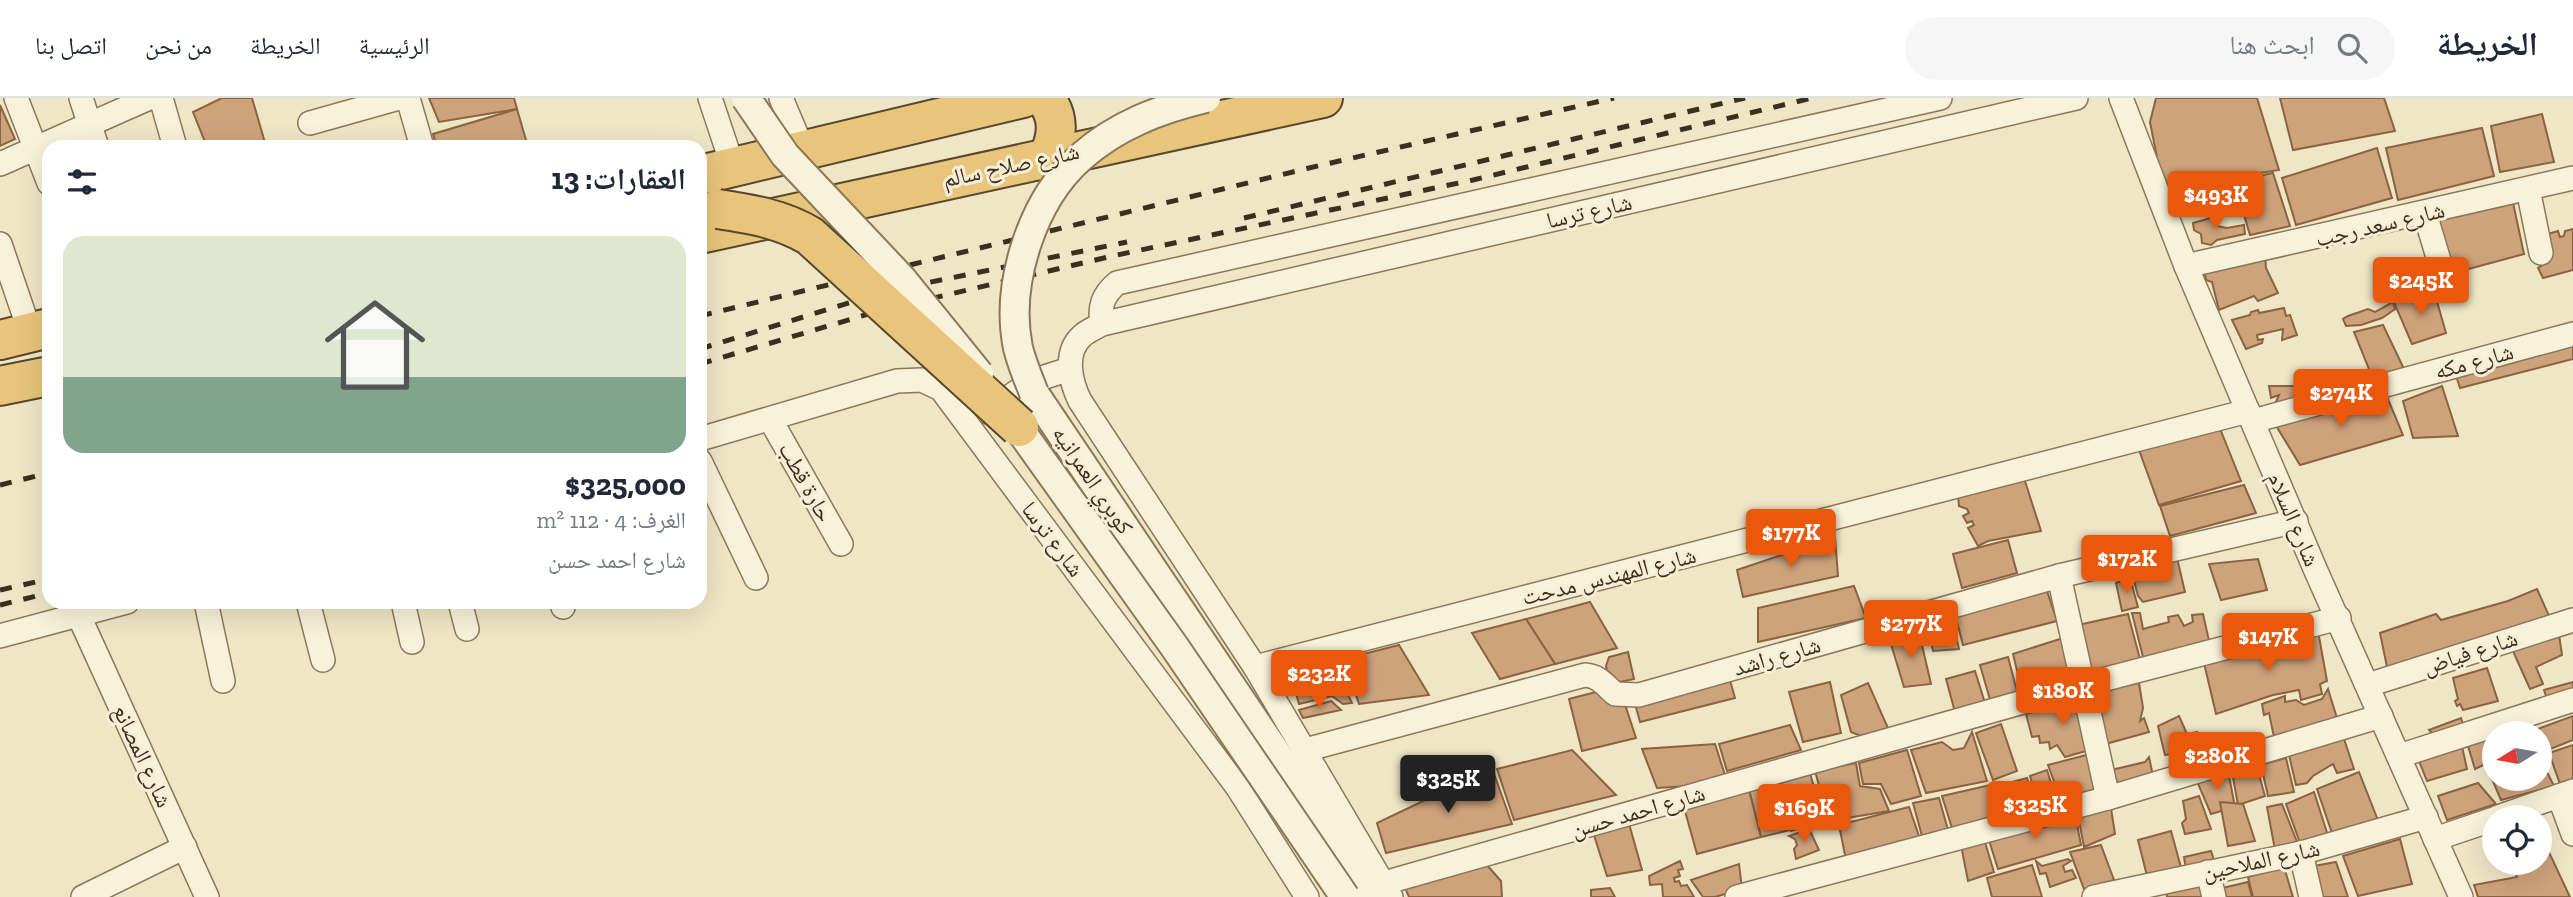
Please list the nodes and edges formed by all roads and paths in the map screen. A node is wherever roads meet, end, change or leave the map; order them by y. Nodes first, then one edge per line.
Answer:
1 (16, 98) edge
2 (80, 98) edge
3 (149, 98) edge
4 (161, 98) edge
5 (399, 98) edge
6 (408, 98) edge
7 (710, 98) edge
8 (747, 98) edge
9 (781, 98) edge
10 (1044, 98) edge
11 (1078, 98) edge
12 (1206, 98) edge
13 (1323, 98) edge
14 (1940, 98) edge
15 (2076, 98) edge
16 (2121, 98) edge
17 (1000, 100) edge
18 (310, 123) dead end
19 (90, 124) junction
20 (54, 140) edge
21 (95, 140) edge
22 (173, 140) edge
23 (420, 140) edge
24 (42, 145) edge
25 (1100, 146) junction
26 (36, 148) junction
27 (803, 150) junction
28 (1048, 157) junction
29 (0, 164) edge
30 (42, 164) edge
31 (717, 171) edge
32 (2573, 178) edge
33 (2528, 189) junction
34 (2425, 214) junction
35 (707, 218) edge
36 (707, 218) edge
37 (0, 244) edge
38 (2541, 253) dead end
39 (2186, 267) junction
40 (2447, 287) dead end
41 (1102, 324) junction
42 (26, 333) edge
43 (2573, 334) edge
44 (1070, 369) junction
45 (42, 377) edge
46 (0, 386) edge
47 (2250, 416) junction
48 (771, 419) junction
49 (969, 426) junction
50 (1019, 428) junction
51 (707, 437) edge
52 (707, 476) edge
53 (2296, 521) junction
54 (841, 544) dead end
55 (2059, 576) junction
56 (756, 578) dead end
57 (103, 609) edge
58 (207, 609) edge
59 (309, 609) edge
60 (405, 609) edge
61 (462, 609) edge
62 (79, 616) junction
63 (2339, 618) junction
64 (2573, 620) edge
65 (467, 629) dead end
66 (0, 636) edge
67 (412, 642) dead end
68 (323, 660) dead end
69 (1255, 667) junction
70 (223, 681) dead end
71 (2083, 685) junction
72 (2368, 685) junction
73 (2573, 700) edge
74 (2381, 716) junction
75 (1305, 750) junction
76 (2399, 756) junction
77 (2566, 794) edge
78 (2108, 798) junction
79 (2534, 805) edge
80 (2426, 817) junction
81 (2482, 823) edge
82 (2573, 834) edge
83 (2435, 839) junction
84 (185, 847) junction
85 (2301, 853) junction
86 (2208, 872) junction
87 (1383, 892) edge
88 (2106, 896) edge
89 (83, 897) edge
90 (207, 897) edge
91 (1307, 897) edge
92 (1345, 897) edge
93 (1737, 897) edge
94 (2214, 897) edge
95 (2311, 897) edge
96 (2461, 897) edge

1 - 26 street
2 - 19 street
3 - 19 street
4 - 22 street
5 - 18 street
6 - 23 street
7 - 31 street
8 - 50 street, كوبري العمرانيه, bridge
9 - 27 street
10 - 28 highway
11 - 25 highway
12 - 87 street, كوبري العمرانيه, bridge
13 - 25 highway, شارع صلاح سالم
14 - 41 street, شارع ترسا
15 - 41 street, شارع ترسا
16 - 39 street, شارع السلام
17 - 27 highway
19 - 20 street
19 - 21 street
24 - 26 street
25 - 28 highway, شارع صلاح سالم
26 - 29 street
26 - 30 street
27 - 31 highway
28 - 36 highway, شارع صلاح سالم
32 - 33 street, شارع سعد رجب
33 - 34 street, شارع سعد رجب
33 - 38 street
34 - 39 street, شارع سعد رجب
34 - 40 street
35 - 50 highway, bridge
37 - 42 street
39 - 47 street, شارع السلام
41 - 44 street, شارع ترسا
43 - 47 street, شارع مكه
44 - 49 street
44 - 69 street
45 - 46 highway
47 - 53 street, شارع السلام
47 - 69 street, شارع المهندس مدحت
48 - 49 street, شارع ترسا
48 - 51 street, شارع ترسا
48 - 54 street, حارة قطب
49 - 91 street, شارع ترسا
50 - 92 street, كوبري العمرانيه, bridge
52 - 56 street
53 - 55 street, شارع راشد
53 - 63 street, شارع السلام
55 - 71 street
55 - 75 street, شارع راشد
57 - 62 street
58 - 70 street
59 - 68 street
60 - 67 street
61 - 65 street
62 - 66 street
62 - 84 street, شارع المصانع
63 - 71 street, شارع احمد حسن
63 - 72 street, شارع السلام
64 - 72 street, شارع فياض
69 - 75 street
71 - 78 street
71 - 87 street, شارع احمد حسن
72 - 74 street, شارع السلام
73 - 76 street
74 - 76 street, شارع السلام
74 - 78 street
75 - 87 street
76 - 80 street, شارع السلام
77 - 79 street
77 - 82 street
78 - 93 street
80 - 83 street, شارع السلام
80 - 85 street, شارع الملاحين
81 - 83 street
83 - 96 street, شارع السلام
84 - 89 street
84 - 90 street, شارع المصانع
85 - 86 street, شارع الملاحين
85 - 95 street
86 - 88 street, شارع الملاحين
86 - 94 street

